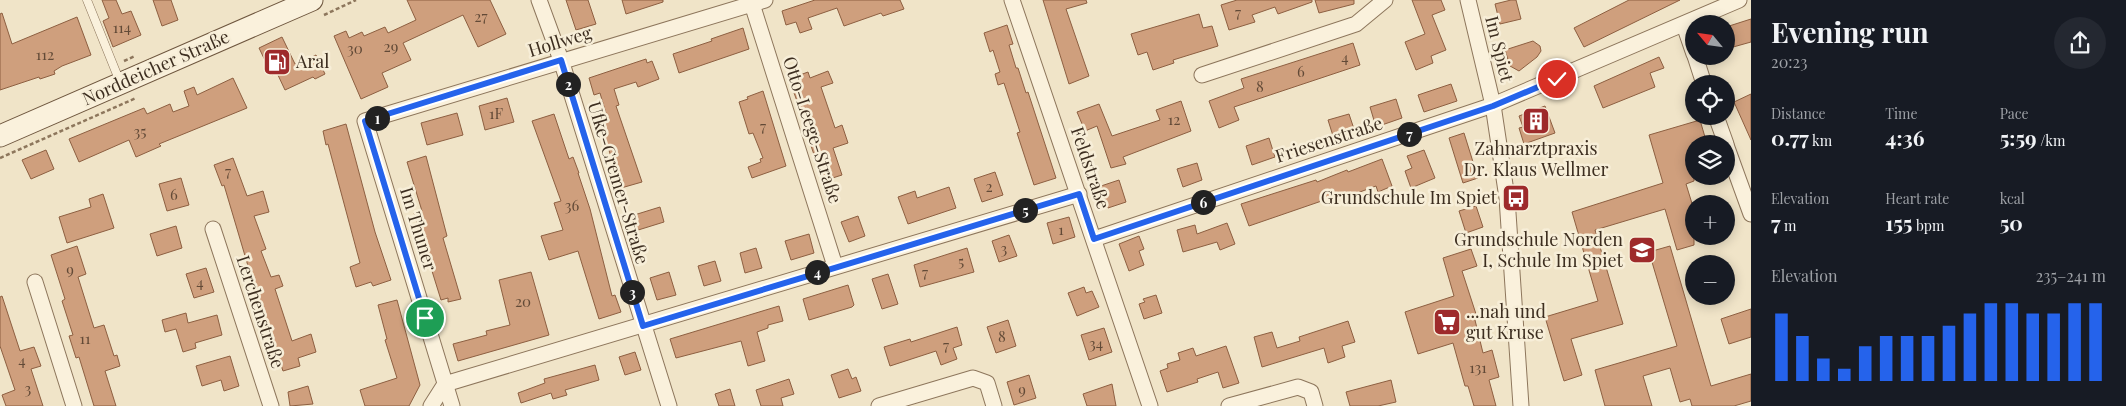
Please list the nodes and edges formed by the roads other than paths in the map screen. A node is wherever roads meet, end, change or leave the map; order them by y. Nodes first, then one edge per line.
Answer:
1 (86, 0) edge
2 (312, 0) edge
3 (539, 0) edge
4 (1012, 0) edge
5 (1385, 0) edge
6 (1468, 0) edge
7 (1739, 0) edge
8 (759, 2) edge
9 (1684, 25) junction
10 (1685, 28) edge
11 (561, 60) junction
12 (1202, 75) dead end
13 (121, 84) junction
14 (1493, 106) junction
15 (365, 121) joint
16 (0, 136) edge
17 (1735, 169) edge
18 (1079, 194) junction
19 (1751, 214) edge
20 (213, 229) dead end
21 (1094, 239) junction
22 (836, 266) junction
23 (35, 282) dead end
24 (643, 326) junction
25 (445, 384) junction
26 (74, 406) edge
27 (271, 406) edge
28 (431, 406) edge
29 (452, 406) edge
30 (669, 406) edge
31 (879, 406) edge
32 (994, 406) edge
33 (1150, 406) edge
34 (1229, 406) edge
35 (1315, 406) edge
36 (1521, 406) edge

1 - 13 lane
2 - 13 main road, Norddeicher Straße
3 - 11 street, Ufke-Cremer-Straße
4 - 18 street, Feldstraße
5 - 12 street
6 - 14 street, Im Spiet
7 - 9 street, Friesenstraße
8 - 11 street, Hollweg
8 - 22 street, Otto-Leege-Straße
9 - 10 street
9 - 14 street, Friesenstraße
11 - 15 street, Hollweg
11 - 24 street, Ufke-Cremer-Straße
13 - 16 main road, Norddeicher Straße
14 - 21 street, Friesenstraße
14 - 36 street, Im Spiet
15 - 25 street, Im Thuner
17 - 19 street
18 - 21 street, Feldstraße
18 - 22 street
20 - 27 street, Lerchenstraße
21 - 33 street, Feldstraße
22 - 24 street
23 - 26 street
24 - 25 street
24 - 30 street, Ufke-Cremer-Straße
25 - 28 street
25 - 29 street, Im Thuner
31 - 32 street
34 - 35 street

